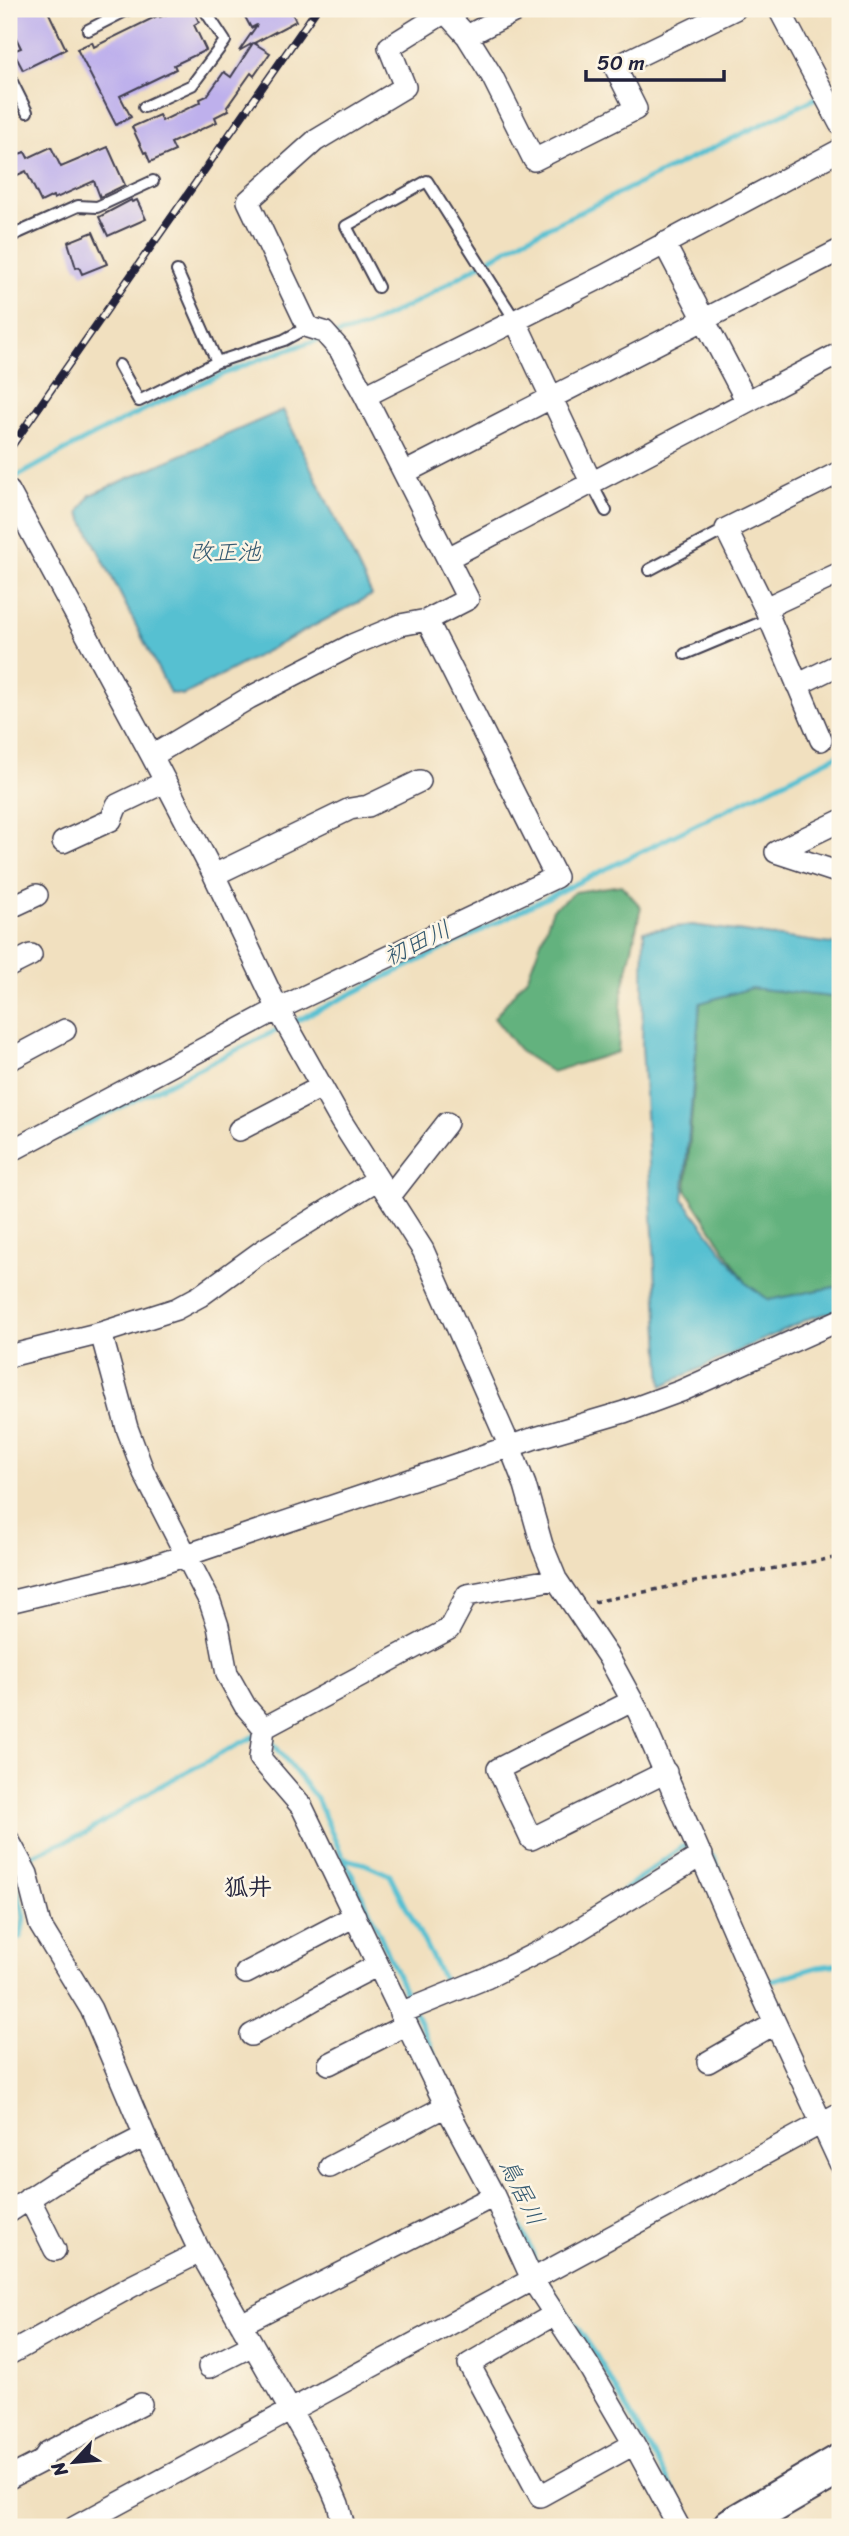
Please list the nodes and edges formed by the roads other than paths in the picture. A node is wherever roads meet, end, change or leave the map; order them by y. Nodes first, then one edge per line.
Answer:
1 (129, 9) edge
2 (204, 9) edge
3 (519, 9) edge
4 (735, 9) edge
5 (779, 9) edge
6 (443, 11) edge
7 (88, 30) dead end
8 (467, 36) junction
9 (9, 76) edge
10 (144, 107) dead end
11 (27, 112) dead end
12 (840, 124) edge
13 (840, 150) edge
14 (153, 181) dead end
15 (9, 237) edge
16 (664, 243) junction
17 (840, 250) edge
18 (177, 271) dead end
19 (377, 287) dead end
20 (515, 320) junction
21 (705, 321) junction
22 (316, 330) junction
23 (840, 354) edge
24 (217, 362) junction
25 (119, 365) dead end
26 (365, 396) junction
27 (553, 398) junction
28 (747, 400) junction
29 (840, 472) edge
30 (404, 474) junction
31 (591, 482) junction
32 (9, 491) edge
33 (606, 511) dead end
34 (726, 529) junction
35 (447, 558) junction
36 (649, 570) dead end
37 (840, 573) edge
38 (767, 613) junction
39 (426, 620) junction
40 (685, 654) dead end
41 (840, 664) edge
42 (797, 685) junction
43 (821, 740) dead end
44 (152, 756) junction
45 (420, 781) dead end
46 (165, 782) junction
47 (840, 821) edge
48 (63, 842) dead end
49 (840, 873) edge
50 (214, 875) junction
51 (37, 895) dead end
52 (9, 908) edge
53 (31, 955) dead end
54 (9, 966) edge
55 (278, 1009) junction
56 (65, 1030) dead end
57 (9, 1060) edge
58 (321, 1087) junction
59 (447, 1123) dead end
60 (239, 1130) dead end
61 (12, 1142) edge
62 (384, 1187) junction
63 (840, 1320) edge
64 (101, 1333) junction
65 (9, 1356) edge
66 (510, 1447) junction
67 (187, 1555) junction
68 (556, 1579) junction
69 (9, 1602) edge
70 (632, 1701) junction
71 (264, 1728) junction
72 (666, 1772) junction
73 (13, 1848) edge
74 (699, 1850) junction
75 (355, 1916) junction
76 (377, 1966) junction
77 (246, 1973) dead end
78 (409, 2014) junction
79 (774, 2024) junction
80 (250, 2035) dead end
81 (708, 2062) dead end
82 (329, 2064) dead end
83 (446, 2106) junction
84 (831, 2118) edge
85 (145, 2136) junction
86 (840, 2163) edge
87 (330, 2167) dead end
88 (494, 2196) junction
89 (29, 2198) junction
90 (9, 2212) edge
91 (55, 2250) dead end
92 (200, 2252) junction
93 (539, 2278) junction
94 (555, 2314) junction
95 (241, 2323) junction
96 (253, 2345) junction
97 (9, 2354) edge
98 (209, 2367) dead end
99 (141, 2403) dead end
100 (291, 2410) junction
101 (634, 2444) junction
102 (840, 2465) edge
103 (9, 2478) edge
104 (75, 2527) edge
105 (345, 2527) edge
106 (679, 2527) edge
107 (732, 2527) edge

1 - 7 lane
2 - 10 lane
3 - 8 street
4 - 8 street
5 - 12 street
6 - 8 street
6 - 22 street
9 - 11 lane
13 - 16 street
14 - 15 lane
16 - 20 street
16 - 21 street
17 - 21 street
18 - 24 lane
19 - 20 lane
20 - 26 street
20 - 27 street
21 - 27 street
21 - 28 street
22 - 24 lane
22 - 26 street
23 - 28 street
24 - 25 lane
26 - 30 street
27 - 30 street
27 - 31 street
28 - 31 street
29 - 34 street
30 - 35 street
31 - 33 lane
31 - 35 street
32 - 44 street
34 - 36 lane
34 - 38 street
35 - 39 street
37 - 38 street
38 - 40 lane
38 - 42 street
39 - 44 street
39 - 55 street
41 - 42 street
42 - 43 street
44 - 46 street
45 - 50 street
46 - 48 street
46 - 50 street
47 - 49 street
50 - 55 street
51 - 52 street
53 - 54 street
55 - 58 street
55 - 61 street
56 - 57 street
58 - 60 street
58 - 62 street
59 - 62 street
62 - 64 street
62 - 66 street
63 - 66 street
64 - 65 street
64 - 67 street
66 - 67 street
66 - 68 street
67 - 69 street
67 - 71 street
68 - 70 street
68 - 71 street
70 - 72 street
70 - 72 street
71 - 75 street
72 - 74 street
73 - 85 street
74 - 78 street
74 - 79 street
75 - 76 street
75 - 77 street
76 - 78 street
76 - 80 street
78 - 82 street
78 - 83 street
79 - 81 street
79 - 84 street
83 - 87 street
83 - 88 street
84 - 86 street
84 - 93 street
85 - 89 street
85 - 92 street
88 - 93 street
88 - 95 street
89 - 90 street
89 - 91 street
92 - 95 street
92 - 97 street
93 - 94 street
93 - 100 street
94 - 101 street
94 - 101 street
95 - 96 street
96 - 98 street
96 - 100 street
99 - 103 street
100 - 104 street
100 - 105 street
101 - 106 street
102 - 107 highway

